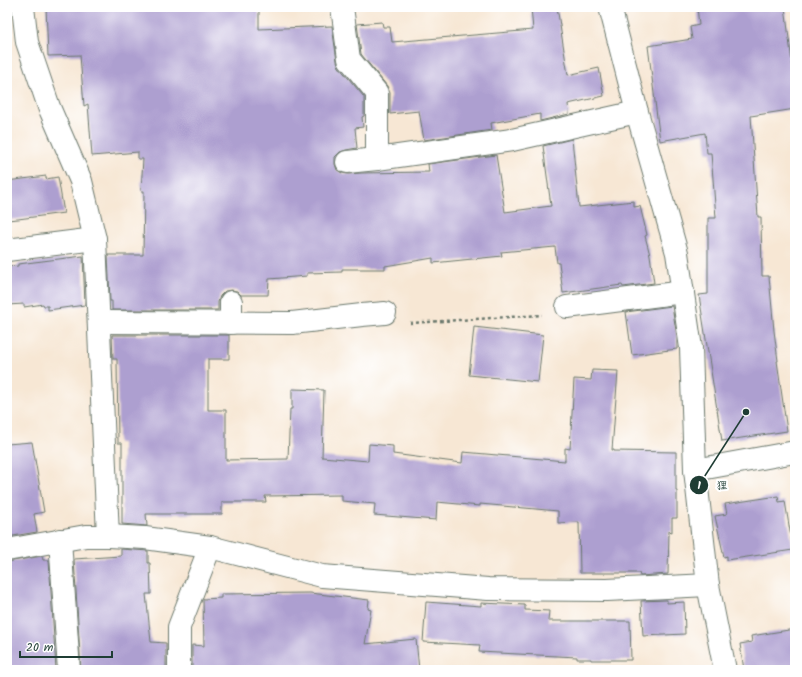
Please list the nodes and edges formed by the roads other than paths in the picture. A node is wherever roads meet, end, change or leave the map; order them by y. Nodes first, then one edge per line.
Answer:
1 (23, 7) edge
2 (342, 7) edge
3 (610, 7) edge
4 (637, 112) junction
5 (377, 159) junction
6 (347, 162) dead end
7 (95, 238) junction
8 (7, 250) edge
9 (683, 292) junction
10 (567, 307) road end
11 (385, 313) dead end
12 (99, 322) junction
13 (795, 452) edge
14 (695, 470) junction
15 (108, 536) junction
16 (60, 540) junction
17 (210, 547) junction
18 (7, 550) edge
19 (708, 585) junction
20 (69, 670) edge
21 (179, 670) edge
22 (725, 670) edge

1 - 7 street
2 - 5 street
3 - 4 street
4 - 5 street
4 - 9 street
5 - 6 street
7 - 8 street
7 - 12 street
9 - 10 street
9 - 14 street
11 - 12 street
12 - 15 street
13 - 14 street
14 - 19 street
15 - 16 street
15 - 17 street
16 - 18 street
16 - 20 street
17 - 19 street
17 - 21 street
19 - 22 street

